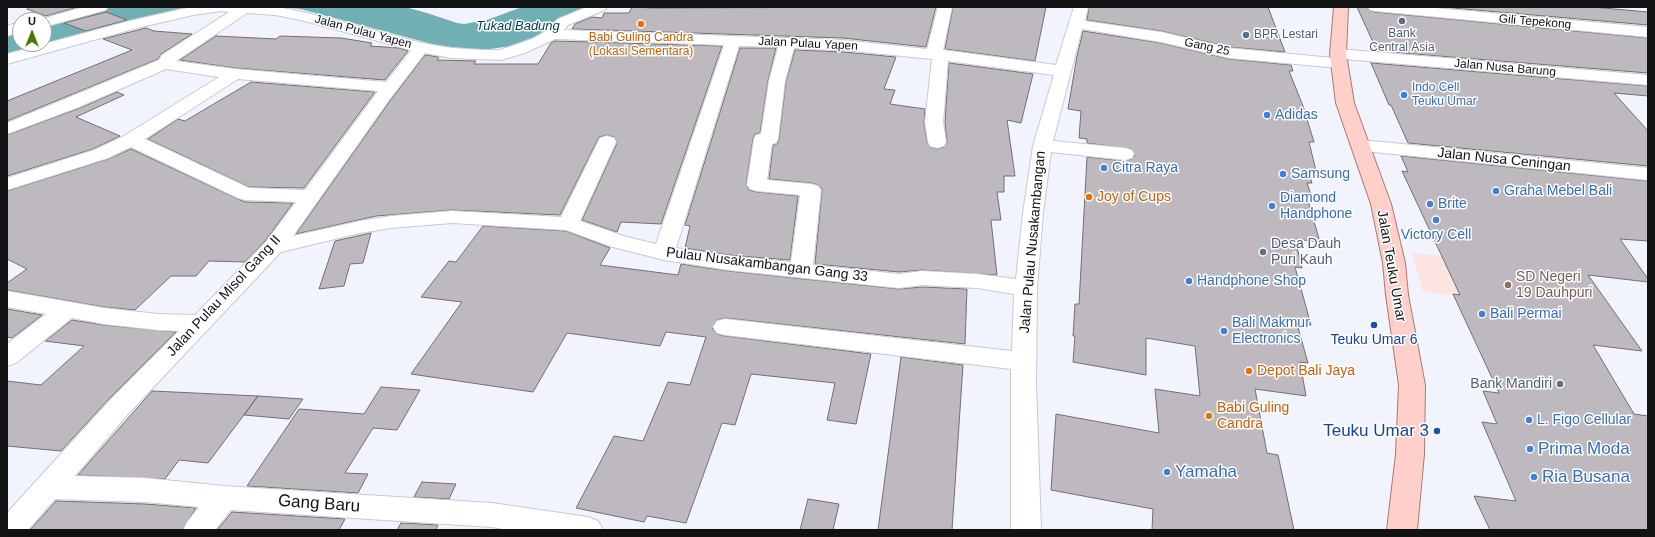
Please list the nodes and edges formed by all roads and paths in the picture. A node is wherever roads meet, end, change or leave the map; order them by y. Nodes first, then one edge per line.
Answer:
1 (101, 7) edge
2 (600, 7) edge
3 (945, 7) edge
4 (1341, 7) edge
5 (1375, 7) edge
6 (245, 8) junction
7 (1079, 16) edge
8 (52, 20) edge
9 (1648, 32) edge
10 (552, 34) junction
11 (733, 41) junction
12 (787, 43) junction
13 (421, 48) junction
14 (938, 54) junction
15 (1338, 58) junction
16 (7, 59) edge
17 (167, 63) junction
18 (1063, 71) junction
19 (235, 74) junction
20 (1648, 80) edge
21 (389, 87) junction
22 (11, 125) edge
23 (131, 140) junction
24 (607, 142) dead end
25 (937, 142) dead end
26 (1042, 146) junction
27 (1361, 146) junction
28 (1125, 154) dead end
29 (1648, 174) edge
30 (7, 184) edge
31 (309, 196) junction
32 (568, 224) junction
33 (274, 247) junction
34 (664, 253) junction
35 (801, 270) junction
36 (1026, 288) junction
37 (7, 300) edge
38 (67, 310) junction
39 (200, 323) junction
40 (725, 327) dead end
41 (7, 357) edge
42 (1023, 362) junction
43 (50, 487) junction
44 (224, 498) junction
45 (10, 530) edge
46 (198, 530) edge
47 (588, 530) edge
48 (1026, 530) edge
49 (1402, 530) edge

1 - 8 street
2 - 10 street, Jalan Pulau Yapen
3 - 14 street
4 - 15 main road, Jalan Teuku Umar
5 - 9 street, Gili Tepekong
6 - 13 street, Jalan Pulau Yapen
6 - 16 street, Jalan Pulau Yapen
6 - 17 street
7 - 15 street, Gang 25
7 - 18 street, Jalan Pulau Nusakambangan
10 - 11 street, Jalan Pulau Yapen
10 - 13 street, Jalan Pulau Yapen
11 - 12 street, Jalan Pulau Yapen
11 - 34 street
12 - 14 street, Jalan Pulau Yapen
12 - 35 street
13 - 21 street, Jalan Pulau Misol Gang II
14 - 18 street, Jalan Pulau Yapen
14 - 25 street
15 - 20 street, Jalan Nusa Barung
15 - 27 main road, Jalan Teuku Umar
17 - 19 street
17 - 22 street
18 - 26 street, Jalan Pulau Nusakambangan
19 - 21 street
19 - 23 street
21 - 31 street, Jalan Pulau Misol Gang II
23 - 30 street
23 - 31 street
24 - 32 street
26 - 28 street
26 - 36 street, Jalan Pulau Nusakambangan
27 - 29 street, Jalan Nusa Ceningan
27 - 49 main road, Jalan Teuku Umar
31 - 33 street, Jalan Pulau Misol Gang II
32 - 33 street, Pulau Nusakambangan Gang 33
32 - 34 street, Pulau Nusakambangan Gang 33
33 - 39 street, Jalan Pulau Misol Gang II
34 - 35 street, Pulau Nusakambangan Gang 33
35 - 36 street, Pulau Nusakambangan Gang 33
36 - 42 street, Jalan Pulau Nusakambangan
37 - 38 street
38 - 39 street
38 - 41 street
39 - 43 street, Jalan Pulau Misol Gang II
40 - 42 street
42 - 48 street, Jalan Pulau Nusakambangan
43 - 44 street, Gang Baru
43 - 45 street, Jalan Pulau Misol Gang II
44 - 46 street
44 - 47 street, Gang Baru

